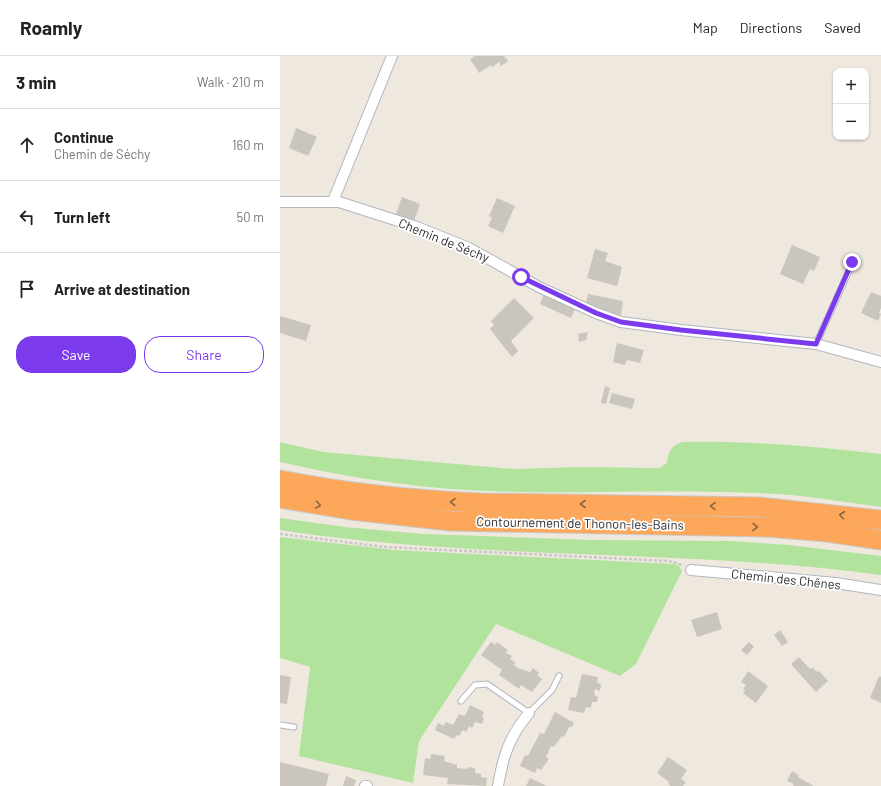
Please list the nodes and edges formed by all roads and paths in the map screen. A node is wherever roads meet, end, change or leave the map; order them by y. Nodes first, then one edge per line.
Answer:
1 (392, 56) edge
2 (333, 201) junction
3 (280, 202) edge
4 (852, 262) dead end
5 (816, 344) junction
6 (881, 362) edge
7 (280, 480) edge
8 (280, 498) edge
9 (881, 520) edge
10 (280, 534) edge
11 (881, 540) edge
12 (691, 570) joint
13 (881, 590) edge
14 (559, 676) dead end
15 (461, 701) dead end
16 (529, 713) junction
17 (280, 725) edge
18 (294, 727) dead end
19 (498, 786) edge

1 - 2 street
2 - 3 street, Chemin de Séchy
2 - 5 street, Chemin de Séchy
4 - 5 lane
5 - 6 street, Chemin de Séchy
9 -> 7 highway, Contournement de Thonon-les-Bains
8 -> 11 highway, Contournement de Thonon-les-Bains
10 - 12 path
12 - 13 street, Chemin des Chênes
14 - 16 lane
15 - 16 lane
16 - 19 street
17 - 18 lane

